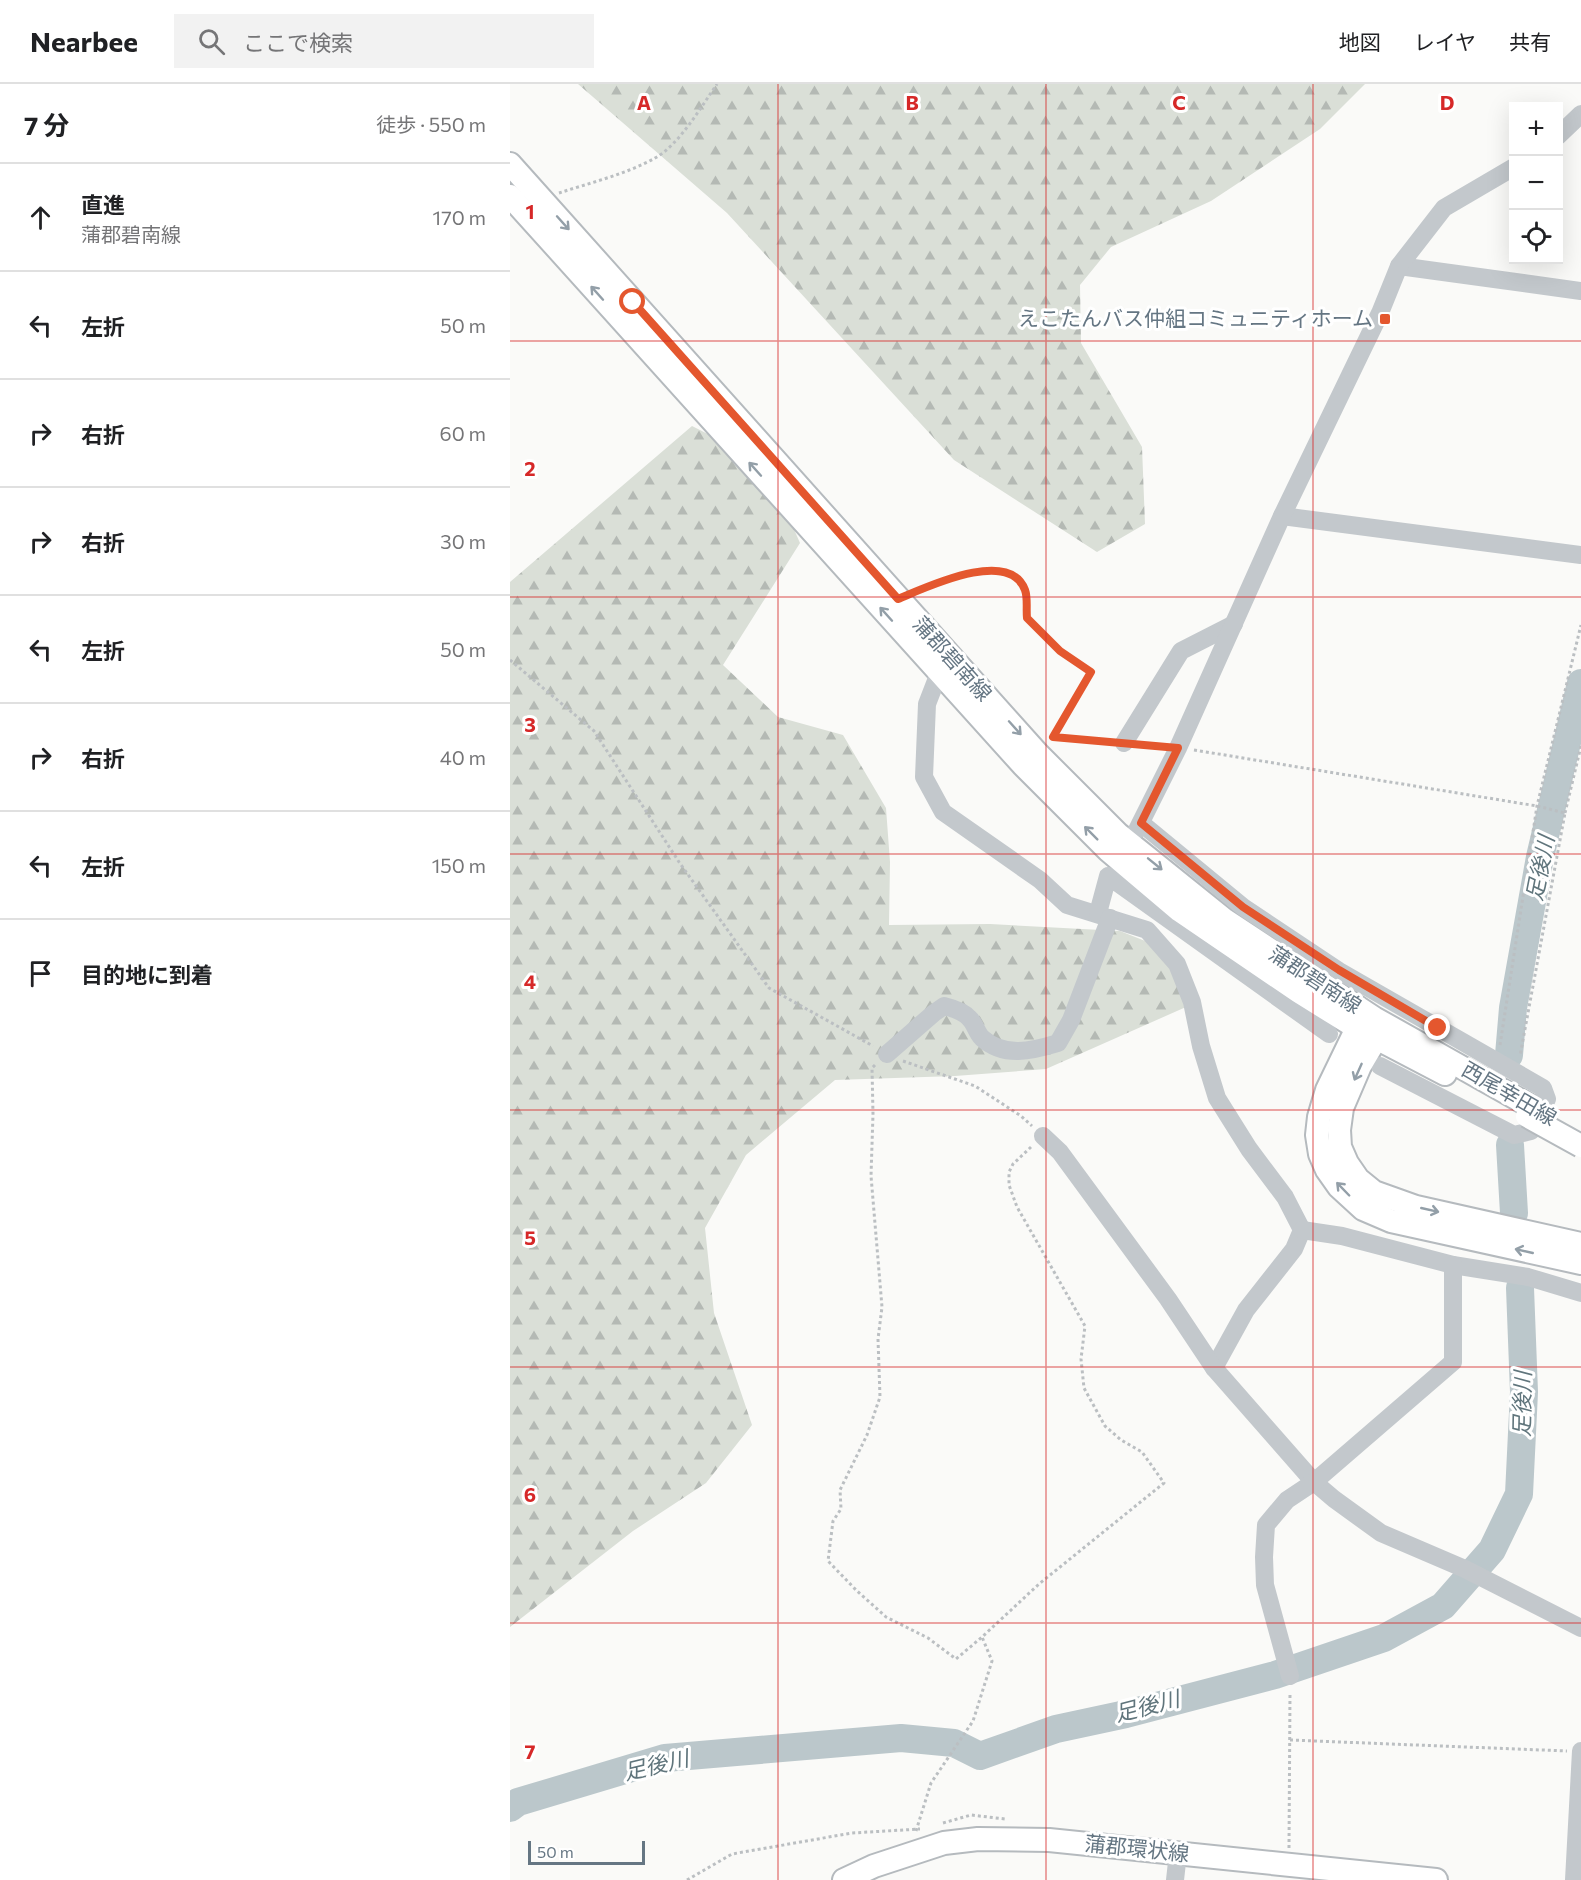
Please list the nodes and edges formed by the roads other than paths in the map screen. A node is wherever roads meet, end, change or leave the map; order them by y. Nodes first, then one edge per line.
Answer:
1 (1581, 114) edge
2 (1563, 131) edge
3 (510, 164) edge
4 (1509, 170) edge
5 (510, 196) edge
6 (1400, 266) junction
7 (1581, 291) edge
8 (1282, 516) junction
9 (1581, 555) edge
10 (1234, 624) junction
11 (939, 673) junction
12 (1124, 743) road end
13 (1104, 916) junction
14 (1369, 1028) junction
15 (1329, 1034) dead end
16 (887, 1054) road end
17 (1380, 1066) dead end
18 (1530, 1111) junction
19 (1043, 1136) road end
20 (1581, 1136) edge
21 (1581, 1146) edge
22 (1302, 1230) junction
23 (1581, 1244) edge
24 (1581, 1263) edge
25 (1453, 1265) junction
26 (1581, 1293) edge
27 (1214, 1368) junction
28 (1314, 1482) junction
29 (1581, 1628) edge
30 (1288, 1672) road end
31 (1581, 1751) edge
32 (1178, 1853) junction
33 (844, 1880) edge
34 (1175, 1880) edge
35 (1436, 1880) edge
36 (1574, 1880) edge

1 - 2 street
3 -> 14 main road, 蒲郡碧南線
4 - 6 street
11 -> 5 main road, 蒲郡碧南線
6 - 7 street
6 - 8 street
8 - 9 street
8 - 10 street
10 - 12 street
10 - 17 street
11 - 13 street
14 -> 11 main road, 蒲郡碧南線
13 - 15 street
13 - 16 street
13 - 22 street
14 - 18 main road, 西尾幸田線
14 -> 23 main road, 蒲郡碧南線
24 -> 14 main road, 蒲郡碧南線
18 - 20 main road, 西尾幸田線
18 - 21 main road, 西尾幸田線, bridge
19 - 27 street
22 - 25 street
22 - 27 street
25 - 26 street
25 - 28 street
27 - 28 street
28 - 29 street
28 - 30 street
31 - 36 street
32 - 33 main road, 蒲郡環状線
32 - 34 street
32 - 35 main road, 蒲郡環状線

